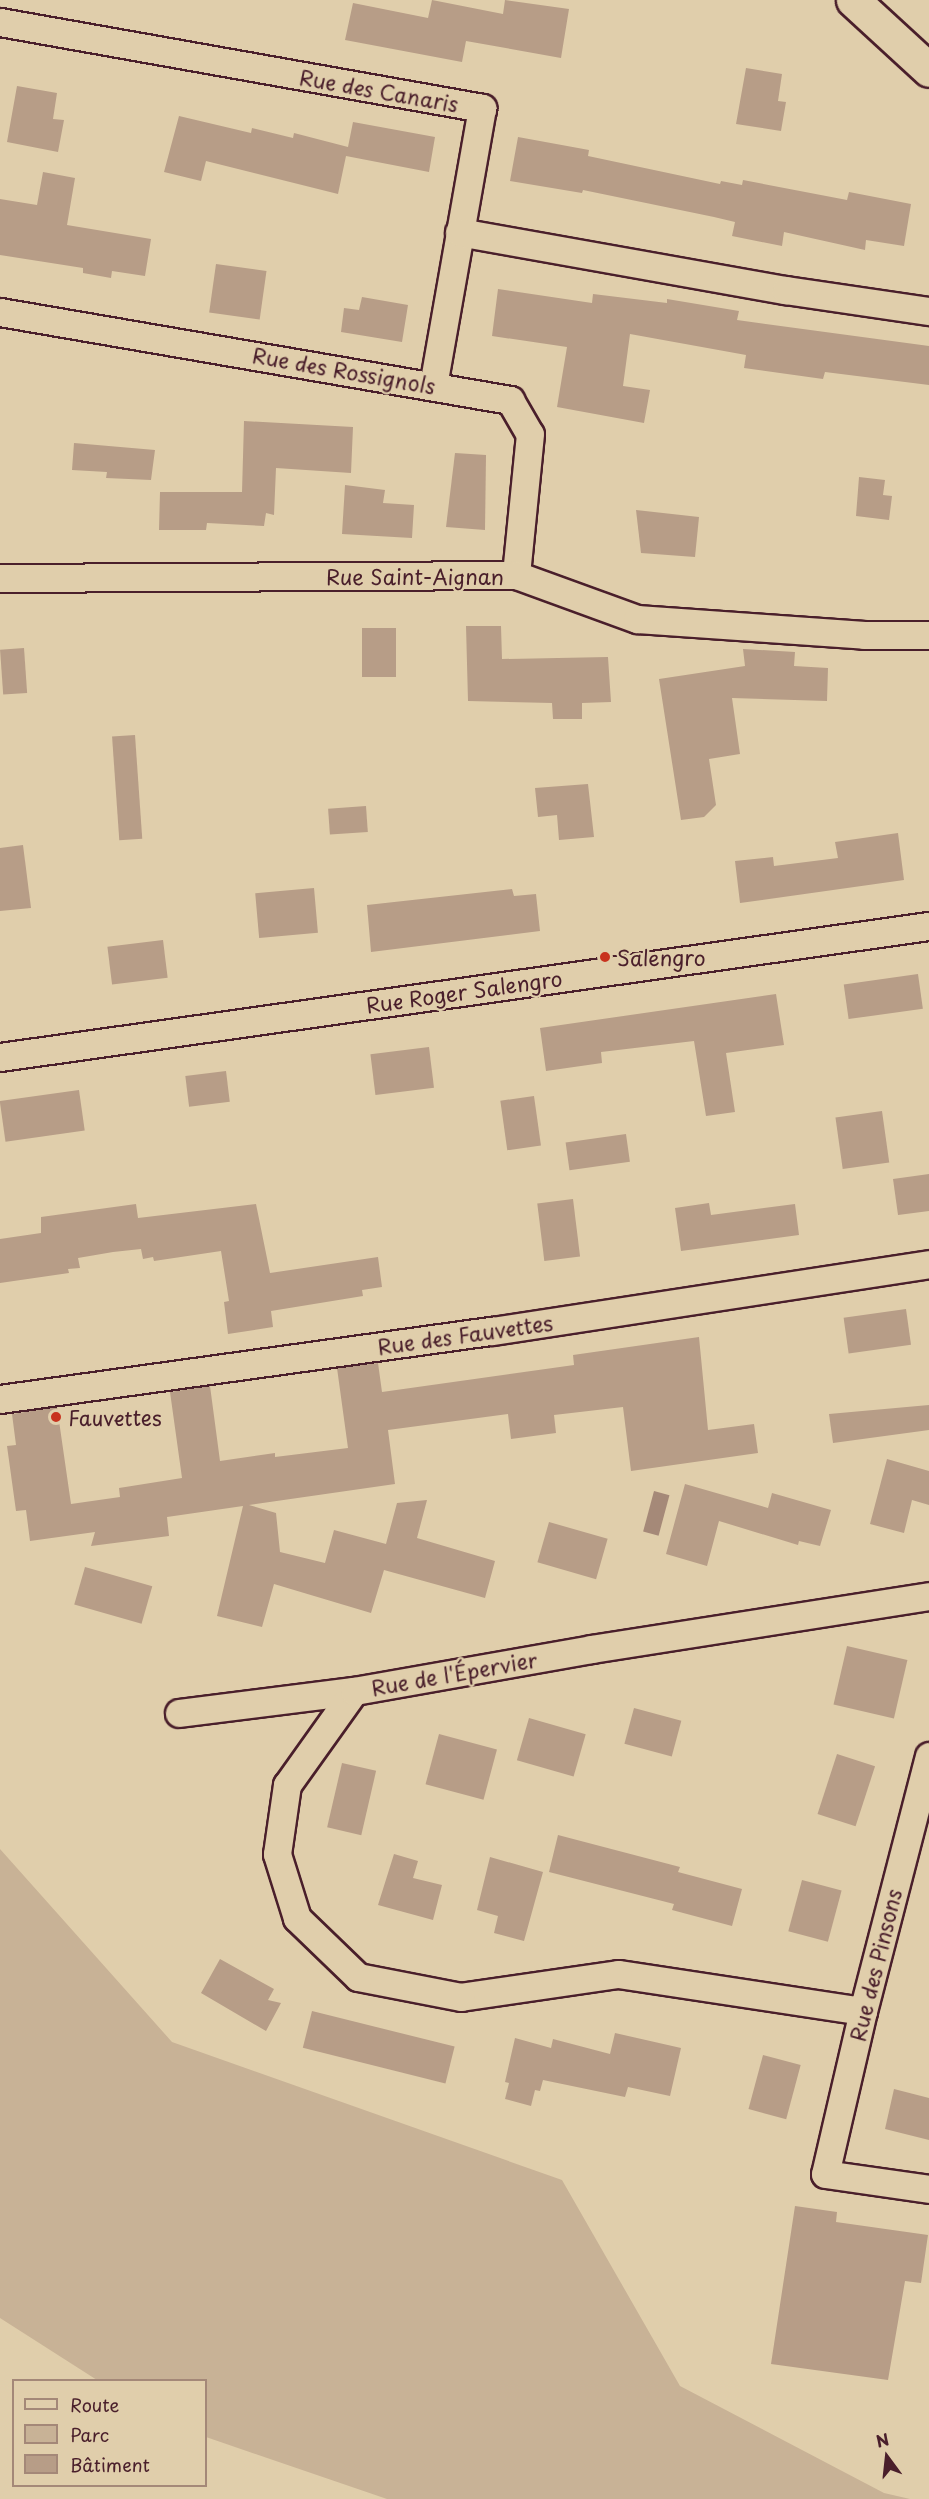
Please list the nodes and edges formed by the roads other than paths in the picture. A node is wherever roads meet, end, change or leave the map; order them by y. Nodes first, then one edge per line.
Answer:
1 (853, 0) edge
2 (0, 22) edge
3 (929, 70) edge
4 (459, 232) junction
5 (929, 311) edge
6 (0, 312) edge
7 (433, 386) junction
8 (516, 575) junction
9 (0, 578) edge
10 (929, 635) edge
11 (929, 926) edge
12 (0, 1057) edge
13 (929, 1264) edge
14 (0, 1399) edge
15 (929, 1596) edge
16 (354, 1691) junction
17 (179, 1713) dead end
18 (929, 1756) edge
19 (862, 2011) junction
20 (929, 2188) edge

1 - 3 main road
2 - 4 street, Rue des Canaris
4 - 5 street
4 - 7 street, Rue des Canaris
6 - 7 street, Rue des Rossignols
7 - 8 street, Rue des Rossignols
8 - 9 street, Rue Saint-Aignan
8 - 10 street, Rue Saint-Aignan
11 - 12 street, Rue Roger Salengro
13 - 14 street, Rue des Fauvettes
15 - 16 street, Rue de l'Épervier
16 - 17 street
16 - 19 street, Rue de l'Épervier
18 - 19 street, Rue des Pinsons
19 - 20 street, Rue des Pinsons

